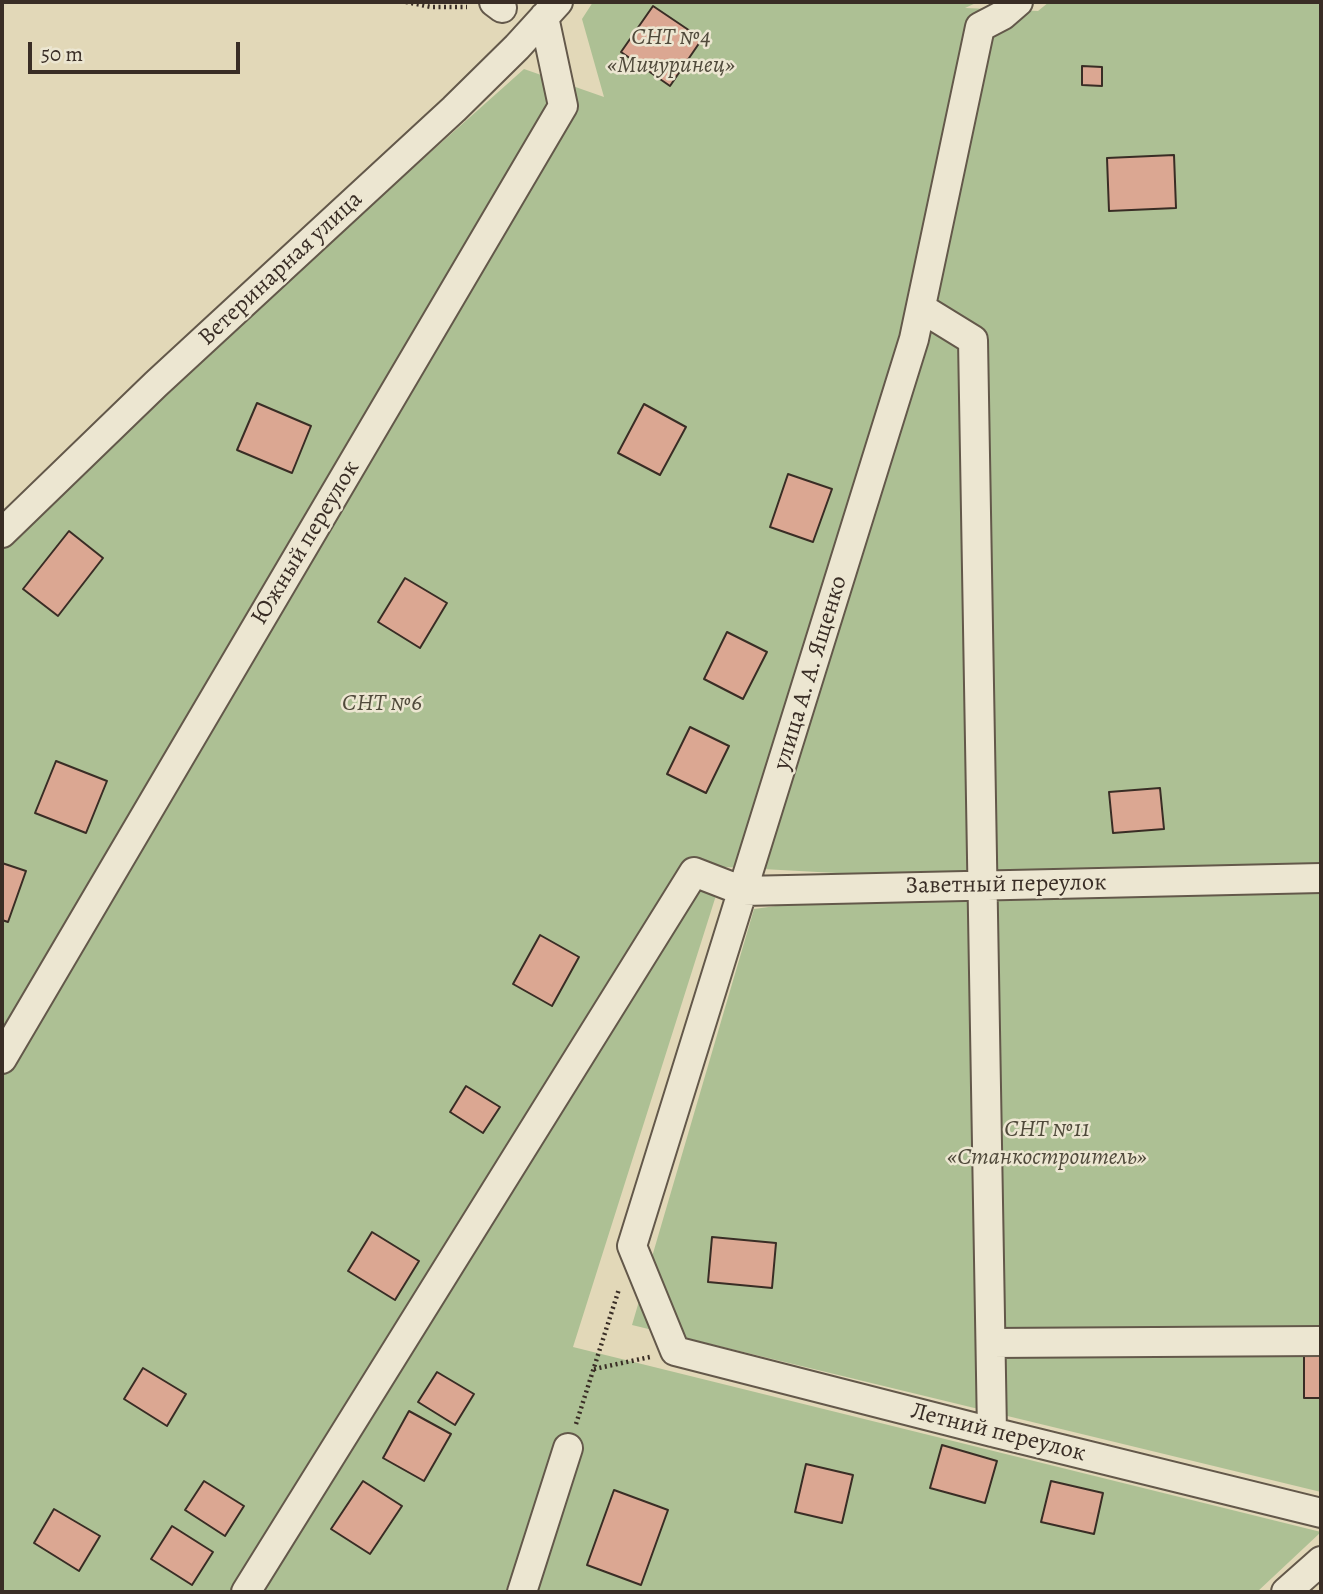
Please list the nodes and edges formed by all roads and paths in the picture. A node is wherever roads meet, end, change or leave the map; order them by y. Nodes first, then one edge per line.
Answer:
1 (1018, 2) edge
2 (551, 9) edge
3 (921, 308) junction
4 (2, 533) edge
5 (1321, 878) edge
6 (983, 886) junction
7 (743, 891) junction
8 (2, 1059) edge
9 (632, 1247) junction
10 (1321, 1341) edge
11 (991, 1343) junction
12 (675, 1352) junction
13 (594, 1369) junction
14 (992, 1432) junction
15 (568, 1448) joint
16 (1321, 1513) edge
17 (1321, 1561) edge
18 (246, 1592) edge
19 (522, 1592) edge
20 (1286, 1592) edge

1 - 3 street, улица А. А. Ященко
2 - 4 street, Ветеринарная улица
2 - 8 street, Южный переулок
3 - 6 street
3 - 7 street, улица А. А. Ященко
5 - 6 street, Заветный переулок
6 - 7 street, Заветный переулок
6 - 11 street
7 - 9 street, улица А. А. Ященко
7 - 18 street, Заветный переулок
9 - 12 street
9 - 13 path
10 - 11 street
11 - 14 street
12 - 13 path
12 - 14 street, Летний переулок
13 - 15 path
14 - 16 street, Летний переулок
15 - 19 street
17 - 20 street

